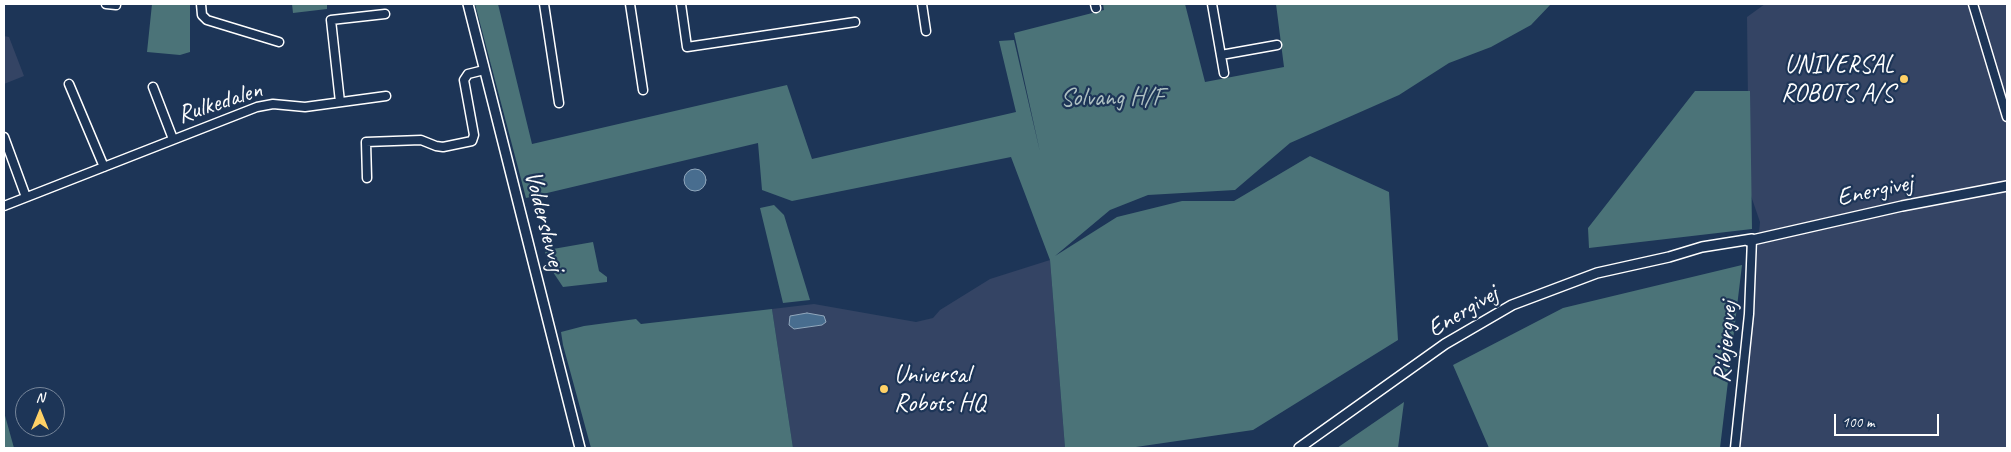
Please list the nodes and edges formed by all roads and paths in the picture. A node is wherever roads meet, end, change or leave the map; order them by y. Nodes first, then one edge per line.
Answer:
1 (106, 4) edge
2 (201, 4) edge
3 (468, 4) edge
4 (544, 4) edge
5 (630, 4) edge
6 (681, 4) edge
7 (922, 4) edge
8 (927, 4) edge
9 (1212, 4) edge
10 (1974, 4) edge
11 (116, 5) edge
12 (385, 14) dead end
13 (856, 22) dead end
14 (926, 31) dead end
15 (279, 42) dead end
16 (1276, 45) dead end
17 (1221, 55) junction
18 (484, 70) junction
19 (1224, 73) dead end
20 (69, 84) dead end
21 (153, 87) dead end
22 (643, 90) dead end
23 (386, 96) dead end
24 (340, 102) junction
25 (559, 104) dead end
26 (2007, 117) edge
27 (4, 137) edge
28 (173, 139) junction
29 (104, 167) junction
30 (366, 178) dead end
31 (2007, 186) edge
32 (26, 197) junction
33 (4, 206) edge
34 (1752, 239) junction
35 (580, 448) edge
36 (1299, 448) edge
37 (1735, 448) edge

1 - 11 street
2 - 15 street
3 - 18 street, Volderslevvej
4 - 25 street
5 - 22 street
6 - 13 street
7 - 8 street
7 - 14 street
9 - 17 street
10 - 26 street
12 - 24 street
16 - 17 street
17 - 19 street
18 - 30 street
18 - 35 street, Volderslevvej
20 - 29 street
21 - 28 street, Rulkedalen
23 - 24 street, Rulkedalen
24 - 28 street, Rulkedalen
27 - 32 street
28 - 29 street, Rulkedalen
29 - 32 street, Rulkedalen
31 - 34 street, Energivej
32 - 33 street, Rulkedalen
34 - 36 street, Energivej
34 - 37 street, Ribjergvej

